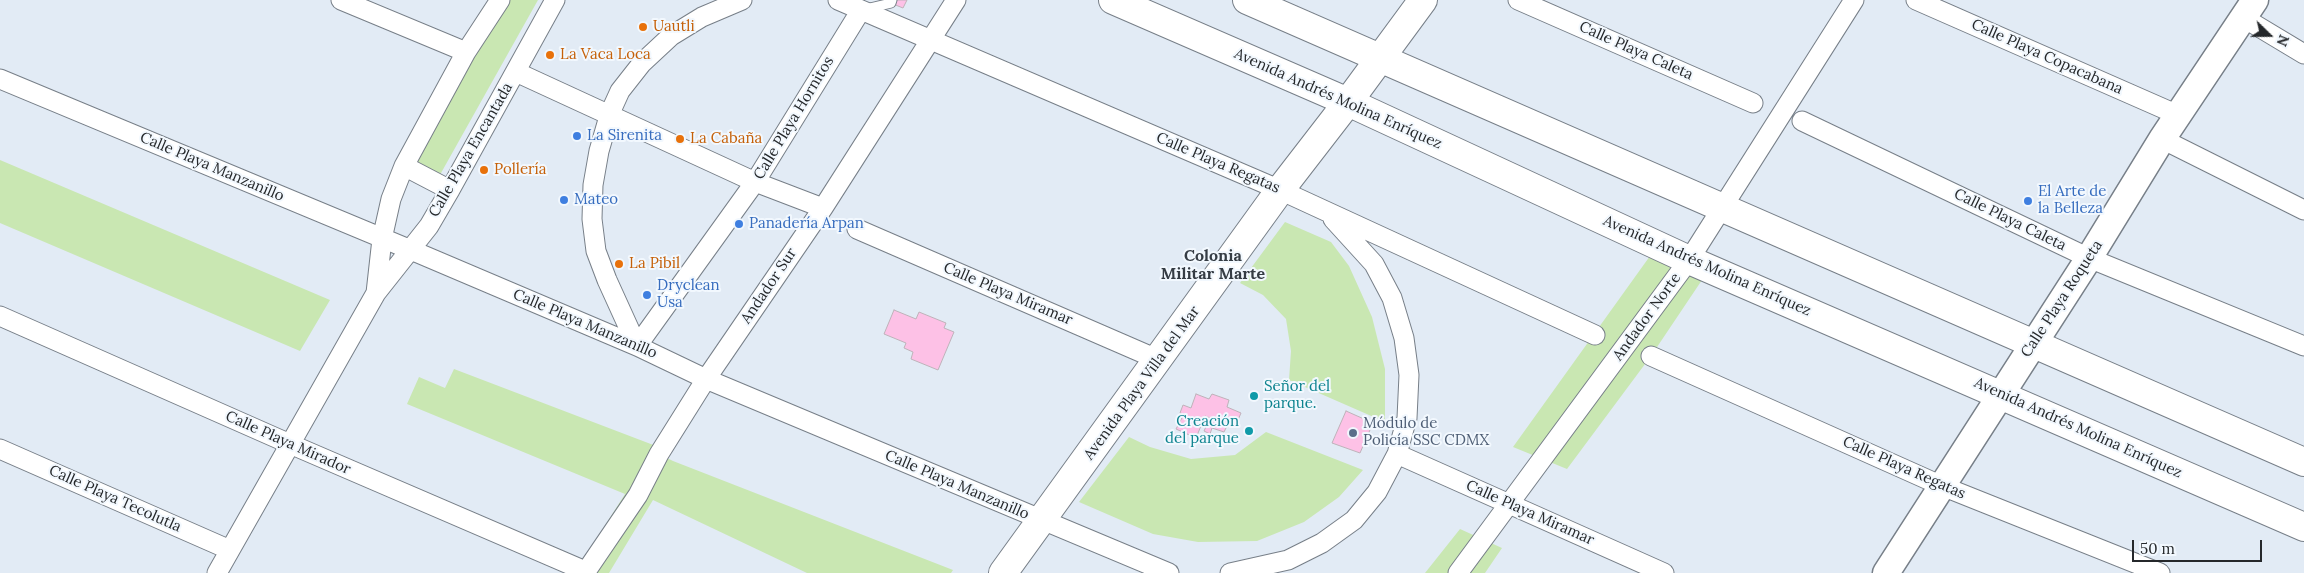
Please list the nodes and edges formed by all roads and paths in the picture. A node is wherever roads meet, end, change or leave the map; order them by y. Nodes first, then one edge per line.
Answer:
1 (341, 0) edge
2 (500, 0) edge
3 (555, 0) edge
4 (742, 0) edge
5 (838, 0) edge
6 (892, 0) edge
7 (956, 0) edge
8 (1112, 0) edge
9 (1247, 0) edge
10 (1423, 0) edge
11 (1518, 0) edge
12 (1854, 0) edge
13 (1916, 0) edge
14 (2250, 9) edge
15 (860, 10) junction
16 (931, 39) junction
17 (466, 52) junction
18 (2304, 54) edge
19 (1380, 59) junction
20 (516, 72) junction
21 (0, 79) edge
22 (1348, 102) junction
23 (1753, 103) dead end
24 (610, 113) junction
25 (2178, 115) junction
26 (1802, 121) dead end
27 (2162, 139) junction
28 (404, 166) junction
29 (755, 182) junction
30 (450, 190) junction
31 (1280, 190) junction
32 (823, 208) junction
33 (1722, 208) junction
34 (2304, 210) edge
35 (1328, 212) junction
36 (857, 229) dead end
37 (382, 239) junction
38 (411, 250) junction
39 (2089, 258) junction
40 (1689, 260) junction
41 (376, 293) junction
42 (0, 316) edge
43 (1595, 335) dead end
44 (2033, 344) junction
45 (637, 346) junction
46 (2304, 346) edge
47 (1651, 356) dead end
48 (1159, 360) junction
49 (706, 379) junction
50 (2000, 394) junction
51 (290, 444) junction
52 (0, 449) edge
53 (1397, 454) junction
54 (2304, 462) edge
55 (1942, 486) junction
56 (1510, 504) junction
57 (1042, 520) junction
58 (2304, 527) edge
59 (230, 550) junction
60 (582, 570) edge
61 (217, 573) edge
62 (1003, 573) edge
63 (1169, 573) edge
64 (1230, 573) edge
65 (1458, 573) edge
66 (1664, 573) edge
67 (1886, 573) edge
68 (2160, 573) edge

1 - 17 street
2 - 17 street, Calle Playa Encantada
3 - 20 street, Calle Playa Encantada
4 - 24 street
5 - 15 street, Calle Playa Regatas
6 - 15 lane
7 - 16 street, Andador Sur
8 - 22 main road, Avenida Andrés Molina Enríquez
9 - 19 main road
10 - 19 main road, Avenida Playa Villa del Mar
11 - 23 street, Calle Playa Caleta
12 - 33 street, Andador Norte
13 - 25 street, Calle Playa Copacabana
14 - 18 street
14 - 25 street, Calle Playa Roqueta
15 - 16 street, Calle Playa Regatas
15 - 29 street, Calle Playa Hornitos
16 - 31 street, Calle Playa Regatas
16 - 32 street, Andador Sur
17 - 28 street, Calle Playa Encantada
19 - 22 main road, Avenida Playa Villa del Mar
19 - 33 main road
20 - 24 street
20 - 30 street, Calle Playa Encantada
21 - 37 street, Calle Playa Manzanillo
22 - 31 main road, Avenida Playa Villa del Mar
22 - 40 main road, Avenida Andrés Molina Enríquez
24 - 29 street
24 - 45 street
25 - 27 street, Calle Playa Roqueta
26 - 39 street, Calle Playa Caleta
27 - 34 street
27 - 39 street, Calle Playa Roqueta
28 - 30 street
28 - 37 street, Calle Playa Encantada
29 - 32 street
29 - 45 street, Calle Playa Hornitos
30 - 38 street, Calle Playa Encantada
31 - 35 street, Calle Playa Regatas
31 - 48 main road, Avenida Playa Villa del Mar
32 - 49 street, Andador Sur
33 - 40 street, Andador Norte
33 - 44 main road
35 - 43 street, Calle Playa Regatas
35 - 53 street
36 - 48 street, Calle Playa Miramar
37 - 38 street, Calle Playa Manzanillo
37 - 41 street, Calle Playa Encantada
38 - 41 street, Calle Playa Encantada
38 - 45 street, Calle Playa Manzanillo
39 - 44 street, Calle Playa Roqueta
39 - 46 street, Calle Playa Caleta
40 - 50 main road, Avenida Andrés Molina Enríquez
40 - 56 street, Andador Norte
41 - 51 street, Calle Playa Encantada
42 - 51 street, Calle Playa Mirador
44 - 50 street, Calle Playa Roqueta
44 - 54 main road
45 - 49 street, Calle Playa Manzanillo
47 - 55 street, Calle Playa Regatas
48 - 57 main road, Avenida Playa Villa del Mar
49 - 57 street, Calle Playa Manzanillo
49 - 60 street, Andador Sur
50 - 55 street, Calle Playa Roqueta
50 - 58 main road, Avenida Andrés Molina Enríquez
51 - 59 street, Calle Playa Encantada
51 - 60 street, Calle Playa Mirador
52 - 59 street, Calle Playa Tecolutla
53 - 56 street, Calle Playa Miramar
53 - 64 street
55 - 67 street, Calle Playa Roqueta
55 - 68 street, Calle Playa Regatas
56 - 65 street, Andador Norte
56 - 66 street, Calle Playa Miramar
57 - 62 main road, Avenida Playa Villa del Mar
57 - 63 street, Calle Playa Manzanillo
59 - 61 street, Calle Playa Encantada

